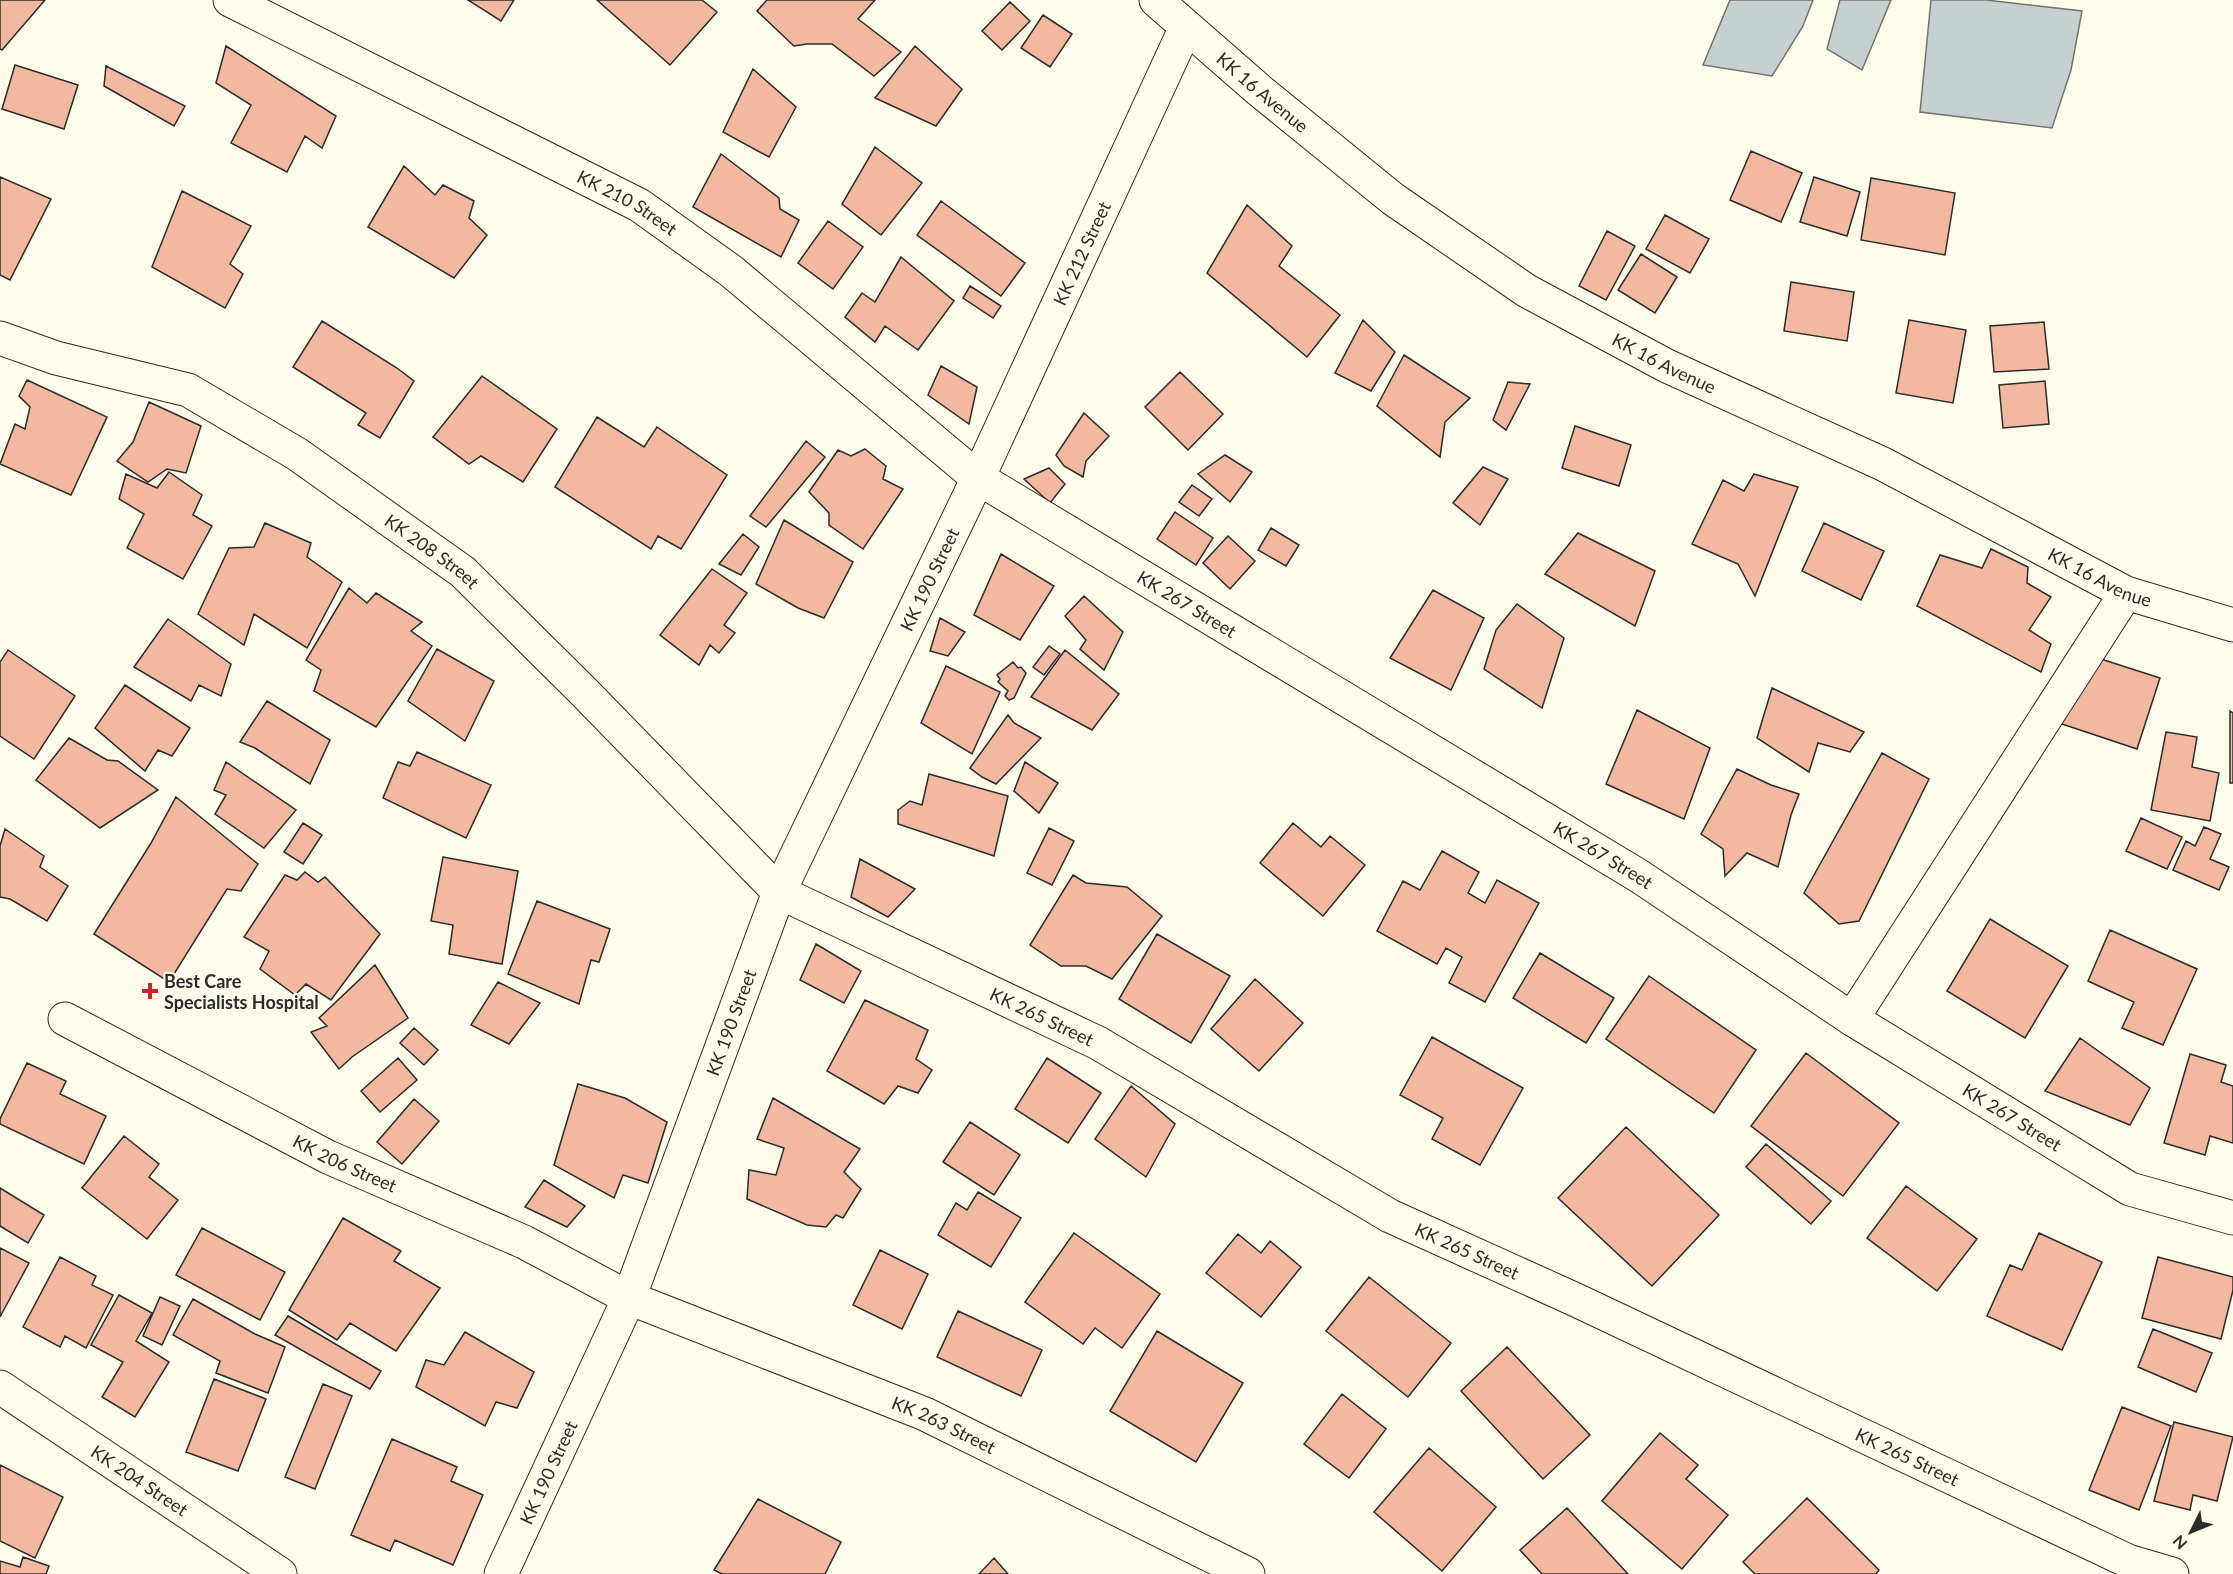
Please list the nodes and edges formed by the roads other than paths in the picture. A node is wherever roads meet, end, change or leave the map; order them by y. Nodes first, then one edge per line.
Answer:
1 (230, 0) edge
2 (1156, 0) edge
3 (1186, 27) junction
4 (0, 338) edge
5 (978, 478) junction
6 (2126, 593) junction
7 (2233, 625) edge
8 (779, 892) junction
9 (65, 1019) dead end
10 (1852, 1019) junction
11 (2233, 1218) edge
12 (629, 1298) junction
13 (0, 1387) edge
14 (280, 1574) edge
15 (501, 1574) edge
16 (1248, 1574) edge
17 (2172, 1574) edge

1 - 5 street, KK 210 Street
2 - 3 street, KK 16 Avenue
3 - 5 street, KK 212 Street
3 - 6 street, KK 16 Avenue
4 - 8 street, KK 208 Street
5 - 8 street, KK 190 Street
5 - 10 street, KK 267 Street
6 - 7 street, KK 16 Avenue
6 - 10 street
8 - 12 street, KK 190 Street
8 - 17 street, KK 265 Street
9 - 12 street, KK 206 Street
10 - 11 street, KK 267 Street
12 - 15 street, KK 190 Street
12 - 16 street, KK 263 Street
13 - 14 street, KK 204 Street

